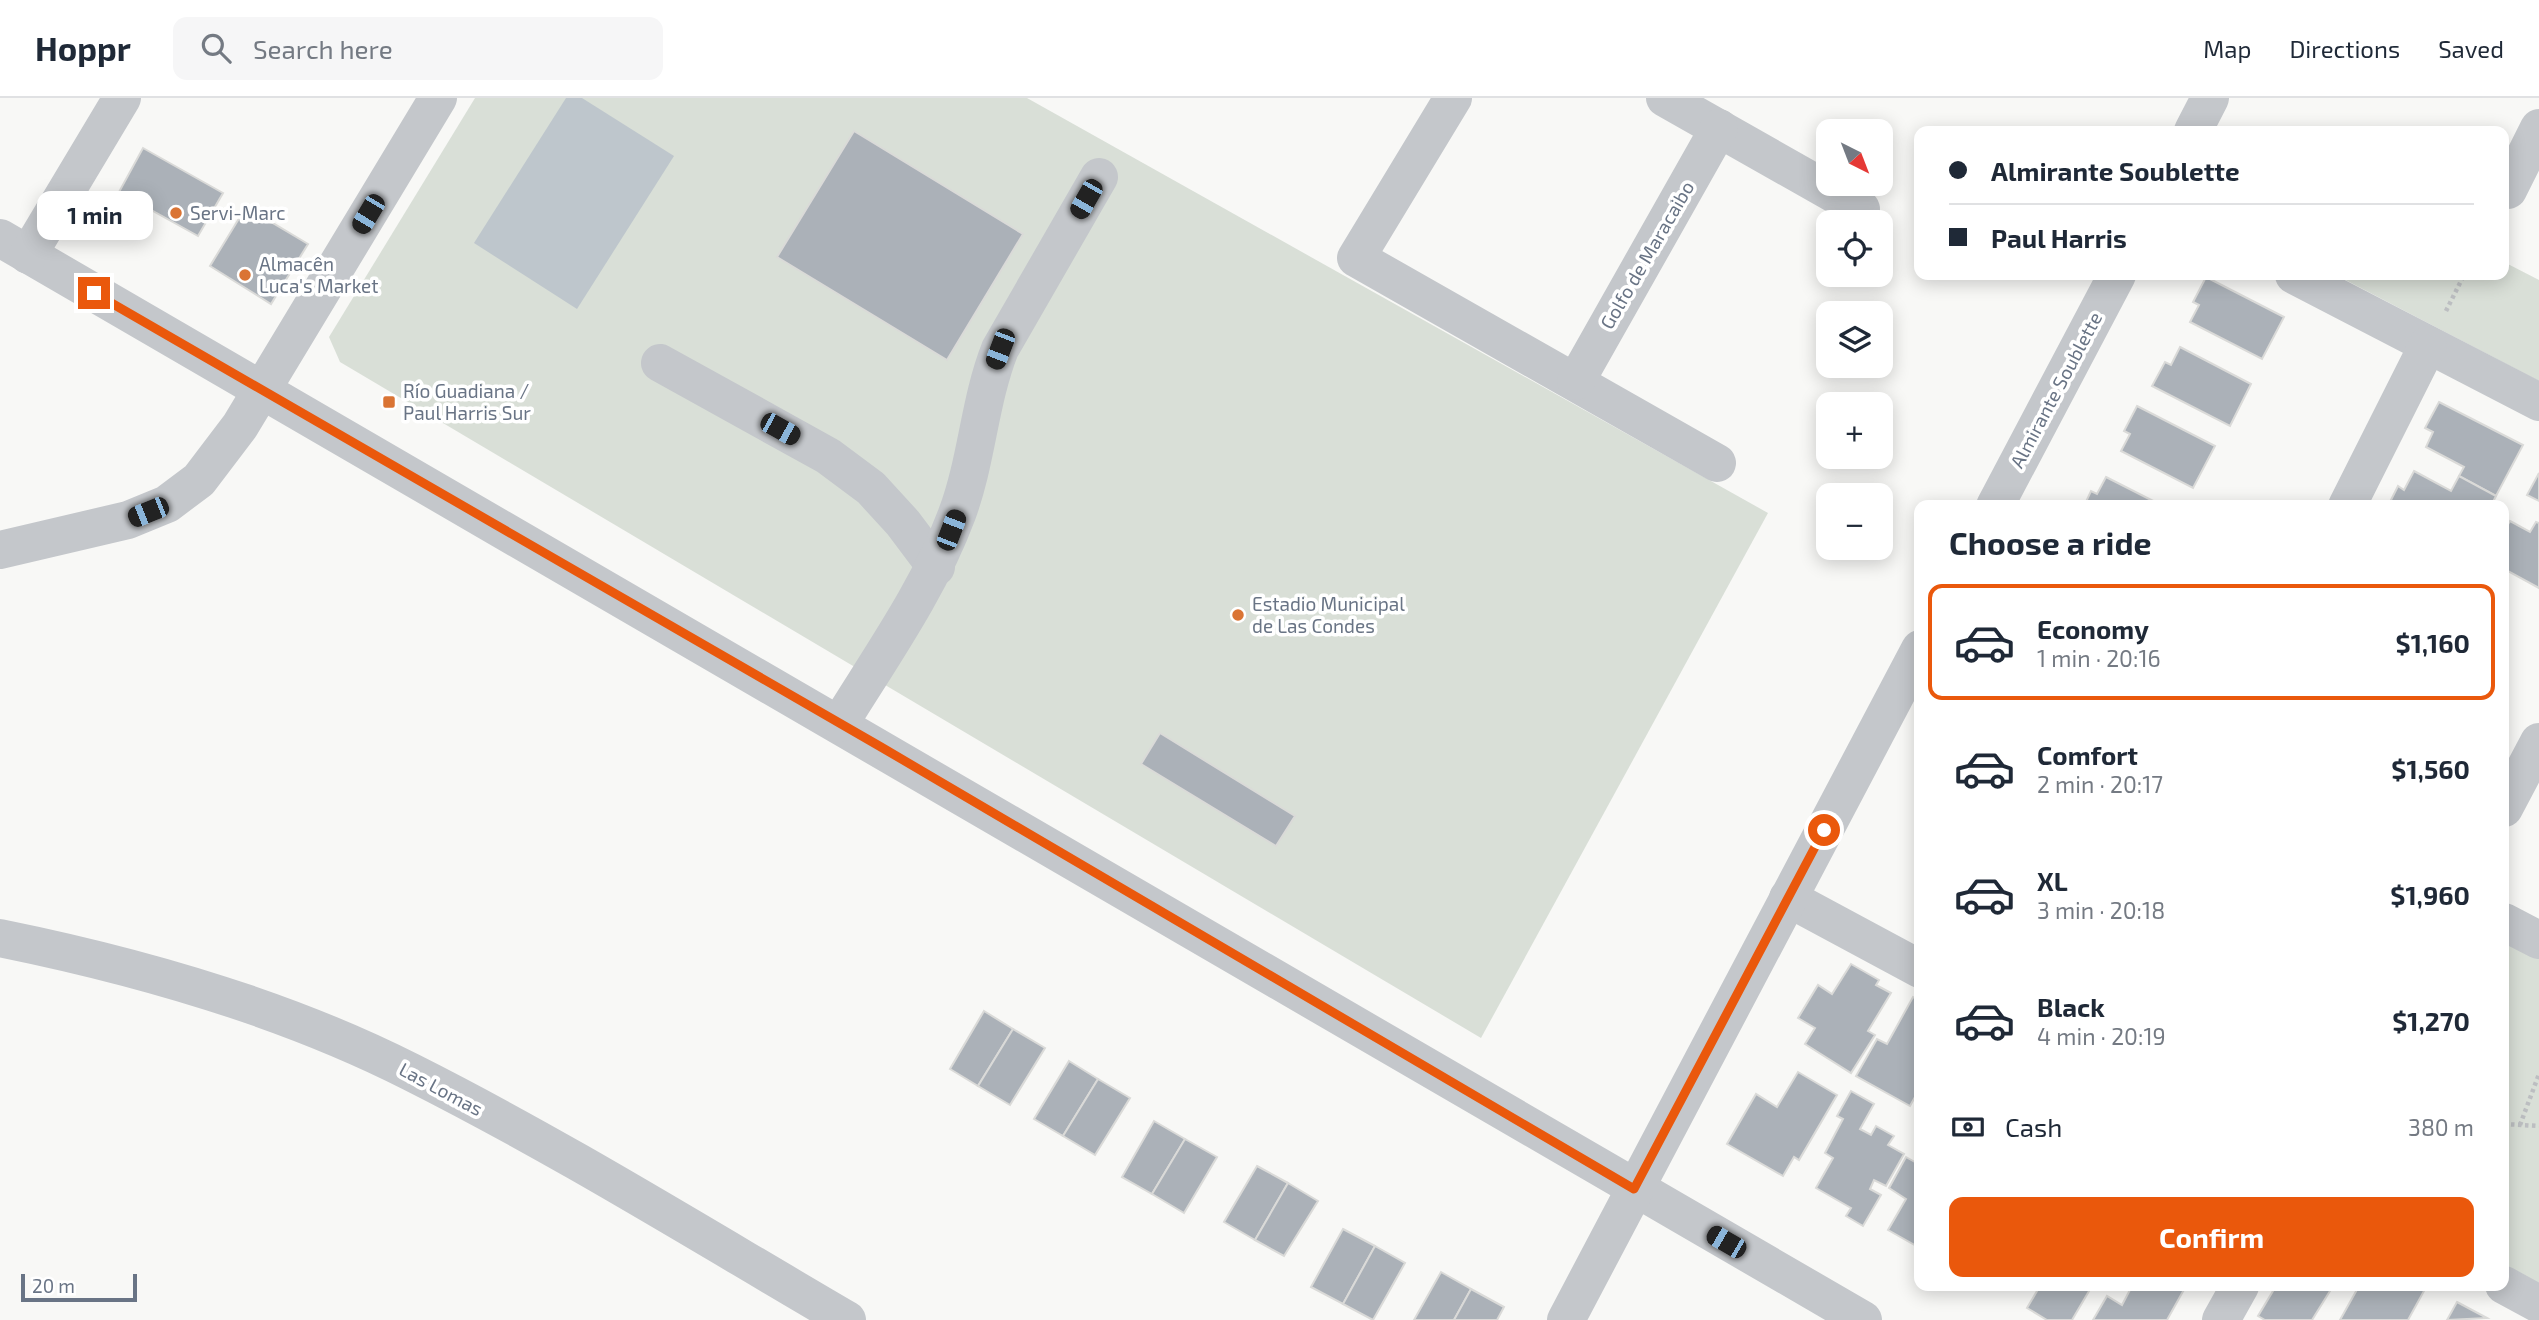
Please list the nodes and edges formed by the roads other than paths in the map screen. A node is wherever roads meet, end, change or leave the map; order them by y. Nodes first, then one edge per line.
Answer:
1 (122, 98) edge
2 (438, 98) edge
3 (1453, 98) edge
4 (1665, 98) edge
5 (2210, 98) edge
6 (2196, 126) edge
7 (1719, 128) junction
8 (2539, 128) edge
9 (1099, 177) dead end
10 (2509, 188) edge
11 (1861, 209) dead end
12 (14, 246) edge
13 (2114, 280) edge
14 (2304, 280) edge
15 (2428, 345) junction
16 (660, 363) dead end
17 (1576, 382) junction
18 (262, 390) junction
19 (2539, 402) edge
20 (1717, 463) dead end
21 (1998, 500) edge
22 (2350, 500) edge
23 (0, 550) edge
24 (936, 568) junction
25 (1914, 660) edge
26 (839, 723) junction
27 (2539, 742) edge
28 (2509, 799) edge
29 (1788, 898) junction
30 (2509, 925) edge
31 (0, 938) edge
32 (2539, 940) edge
33 (1914, 965) edge
34 (1634, 1189) junction
35 (2509, 1288) edge
36 (2237, 1291) edge
37 (2539, 1304) edge
38 (847, 1320) edge
39 (1566, 1320) edge
40 (1863, 1320) edge
41 (2221, 1320) edge

1 - 12 street
2 - 18 street
3 - 17 street
4 - 7 street
5 - 6 street
7 - 11 street
7 - 17 street, Golfo de Maracaibo
8 - 10 street
9 - 24 street
12 - 18 street
13 - 21 street, Almirante Soublette
14 - 15 street
15 - 19 street
15 - 22 street
16 - 24 street
17 - 20 street
18 - 23 street
18 - 26 street
24 - 26 street
25 - 29 street
26 - 34 street
27 - 28 street
29 - 33 street
29 - 34 street
30 - 32 street
31 - 38 street, Las Lomas
34 - 39 street
34 - 40 street
35 - 37 street
36 - 41 street

